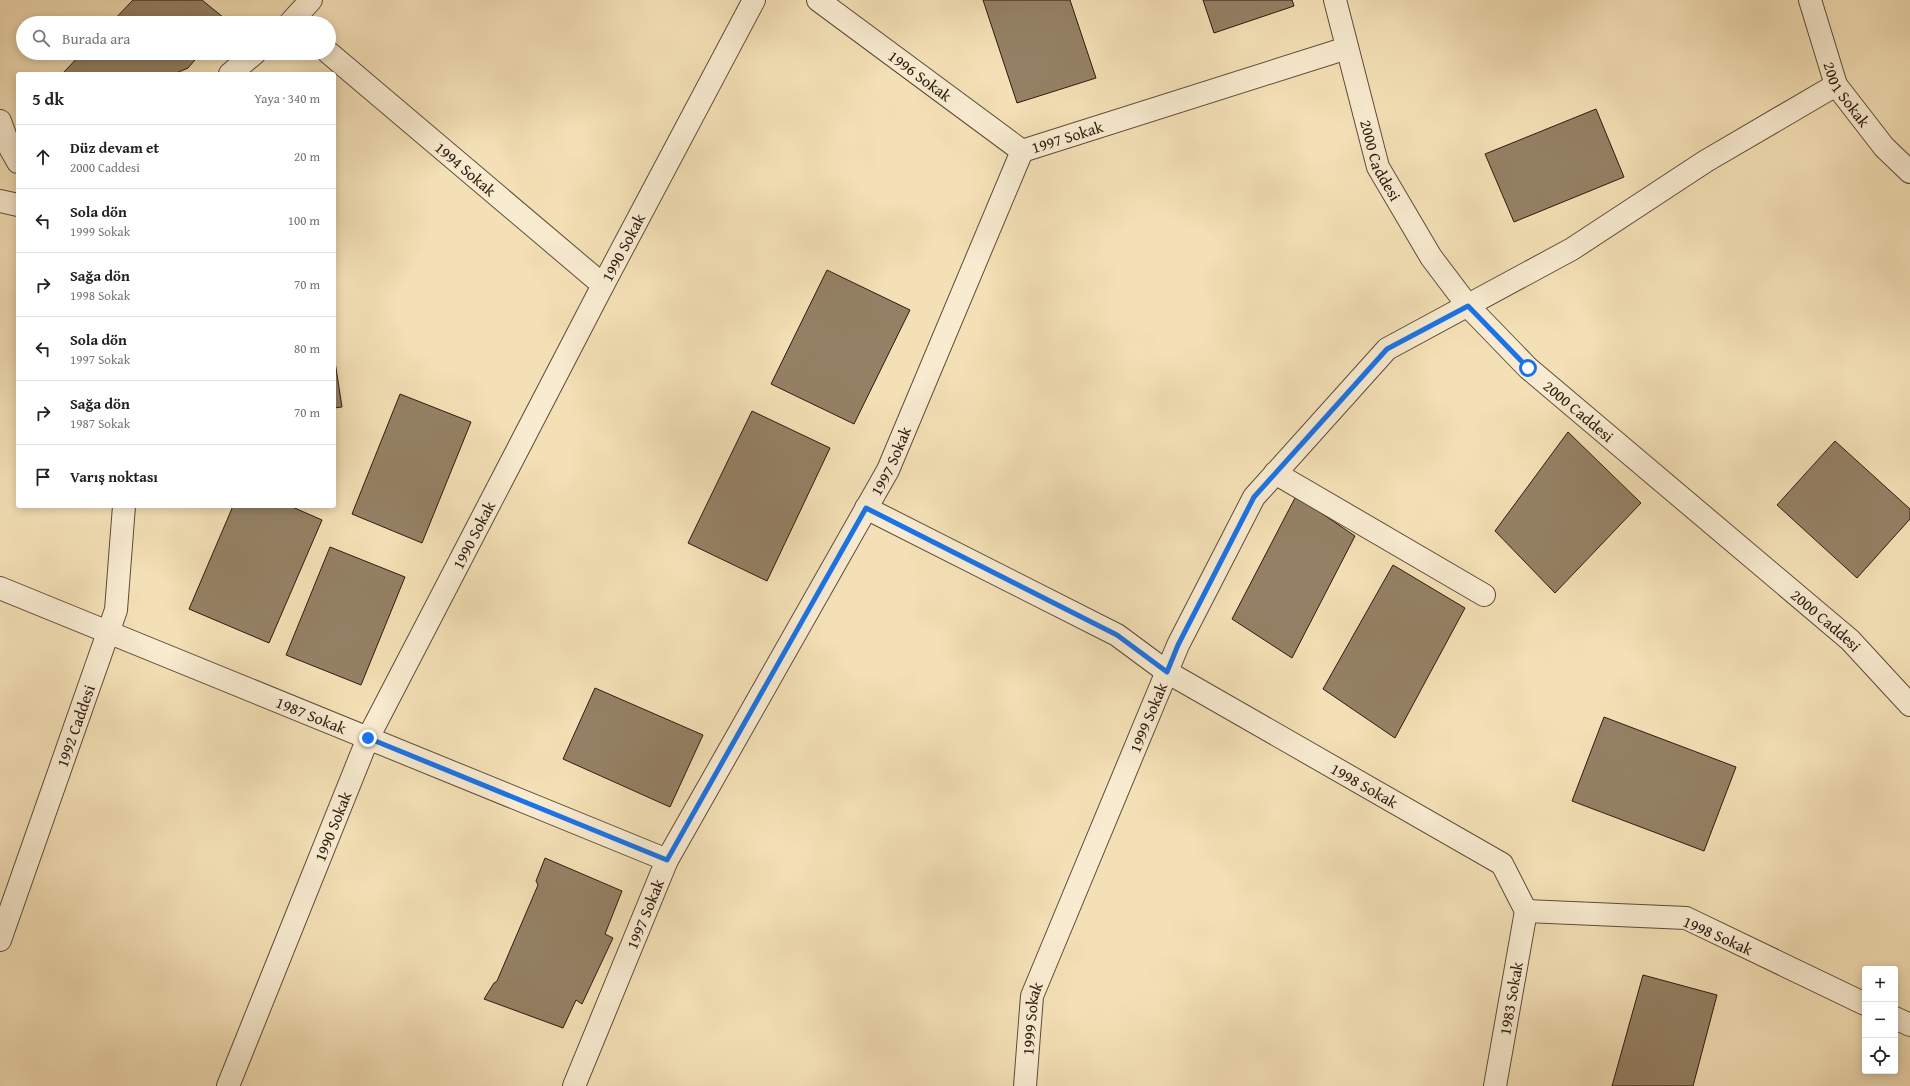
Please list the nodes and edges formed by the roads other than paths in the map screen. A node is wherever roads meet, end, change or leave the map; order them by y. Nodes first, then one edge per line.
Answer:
1 (311, 0) edge
2 (754, 0) edge
3 (818, 0) edge
4 (1335, 0) edge
5 (1810, 0) edge
6 (297, 16) edge
7 (1347, 48) junction
8 (336, 58) edge
9 (247, 60) edge
10 (232, 72) edge
11 (1836, 85) junction
12 (0, 121) edge
13 (1022, 151) junction
14 (16, 158) edge
15 (1910, 172) edge
16 (0, 201) edge
17 (16, 205) edge
18 (603, 285) junction
19 (1468, 306) junction
20 (1276, 473) junction
21 (124, 508) edge
22 (866, 508) junction
23 (0, 588) edge
24 (1484, 595) dead end
25 (108, 633) junction
26 (1167, 672) junction
27 (1910, 705) edge
28 (368, 738) junction
29 (667, 860) junction
30 (1526, 911) junction
31 (0, 940) edge
32 (1862, 1003) edge
33 (1898, 1019) edge
34 (1910, 1025) edge
35 (228, 1086) edge
36 (574, 1086) edge
37 (1025, 1086) edge
38 (1495, 1086) edge

1 - 6 street
2 - 18 street, 1990 Sokak
3 - 13 street, 1996 Sokak
4 - 7 street, 2000 Caddesi
5 - 11 street, 2001 Sokak
7 - 13 street, 1997 Sokak
7 - 19 street, 2000 Caddesi
8 - 18 street, 1994 Sokak
9 - 10 street
11 - 15 street, 2001 Sokak
11 - 19 street, 1999 Sokak
12 - 14 street
13 - 22 street, 1997 Sokak
16 - 17 street
18 - 28 street, 1990 Sokak
19 - 20 street, 1999 Sokak
19 - 27 street, 2000 Caddesi
20 - 24 street
20 - 26 street, 1999 Sokak
21 - 25 street, 1992 Caddesi
22 - 26 street, 1998 Sokak
22 - 29 street, 1997 Sokak
23 - 25 street, 1987 Sokak
25 - 28 street, 1987 Sokak
25 - 31 street, 1992 Caddesi
26 - 30 street, 1998 Sokak
26 - 37 street, 1999 Sokak
28 - 29 street, 1987 Sokak
28 - 35 street, 1990 Sokak
29 - 36 street, 1997 Sokak
30 - 32 street, 1998 Sokak
30 - 38 street, 1983 Sokak
33 - 34 street

